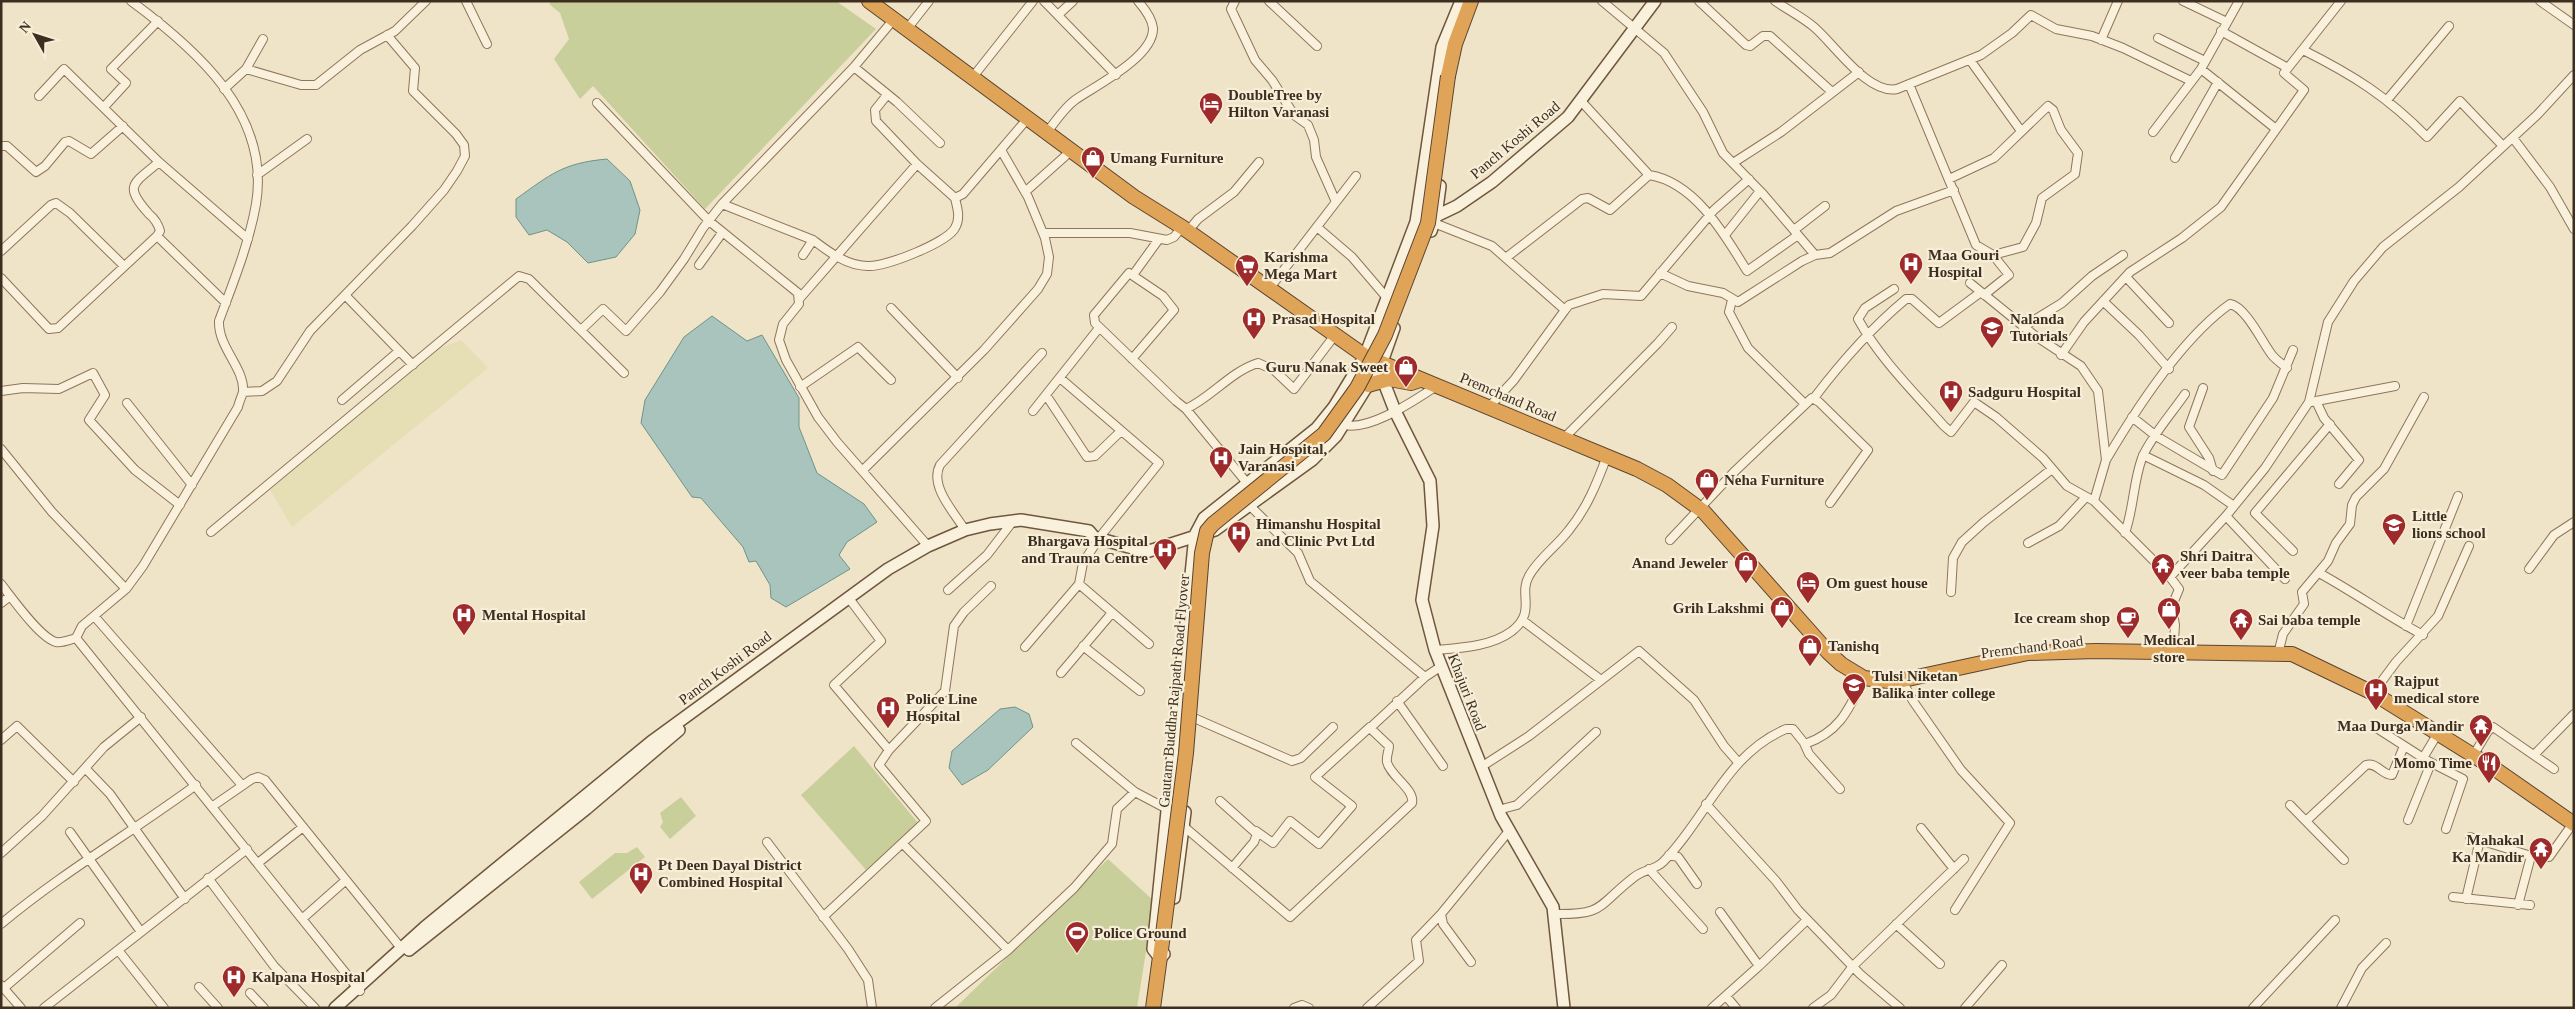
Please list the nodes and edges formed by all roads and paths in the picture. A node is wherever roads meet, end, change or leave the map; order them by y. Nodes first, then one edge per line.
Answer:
1 (131, 1) edge
2 (426, 1) edge
3 (466, 1) edge
4 (869, 1) edge
5 (929, 1) edge
6 (1034, 1) edge
7 (1044, 1) edge
8 (1072, 1) edge
9 (1138, 1) edge
10 (1235, 1) edge
11 (1461, 1) edge
12 (1471, 1) edge
13 (1476, 1) edge
14 (1602, 1) edge
15 (1655, 1) edge
16 (1699, 1) edge
17 (1775, 1) edge
18 (2118, 1) edge
19 (2183, 1) edge
20 (2239, 1) edge
21 (2341, 1) edge
22 (2540, 1) edge
23 (1273, 3) edge
24 (1059, 14) junction
25 (894, 19) junction
26 (158, 21) junction
27 (2227, 22) junction
28 (2574, 25) edge
29 (2449, 26) dead end
30 (1636, 28) junction
31 (907, 29) junction
32 (2221, 31) junction
33 (387, 35) junction
34 (2158, 38) dead end
35 (263, 39) dead end
36 (2100, 40) junction
37 (487, 44) dead end
38 (1317, 46) dead end
39 (2303, 50) junction
40 (1970, 60) junction
41 (2205, 61) junction
42 (854, 66) junction
43 (2201, 68) junction
44 (2288, 68) junction
45 (246, 69) junction
46 (1859, 72) junction
47 (1116, 74) junction
48 (2574, 75) edge
49 (972, 78) junction
50 (2191, 81) junction
51 (2218, 82) junction
52 (1909, 84) junction
53 (224, 89) junction
54 (1832, 92) junction
55 (39, 96) dead end
56 (887, 96) junction
57 (2387, 100) junction
58 (1581, 101) junction
59 (597, 103) dead end
60 (104, 107) junction
61 (1028, 118) junction
62 (123, 126) junction
63 (2276, 129) junction
64 (1047, 132) junction
65 (2021, 132) junction
66 (2153, 132) dead end
67 (2513, 138) junction
68 (307, 139) dead end
69 (940, 143) dead end
70 (1, 146) edge
71 (2504, 146) junction
72 (1072, 149) junction
73 (1000, 150) junction
74 (2175, 158) dead end
75 (159, 162) junction
76 (1259, 162) dead end
77 (1733, 163) junction
78 (917, 164) junction
79 (257, 175) junction
80 (1650, 175) junction
81 (1356, 176) dead end
82 (1749, 179) junction
83 (1949, 179) junction
84 (1954, 190) junction
85 (1760, 191) junction
86 (1025, 192) junction
87 (955, 198) junction
88 (1336, 202) junction
89 (722, 204) junction
90 (1825, 206) dead end
91 (1709, 217) junction
92 (1435, 220) junction
93 (708, 221) junction
94 (1416, 222) junction
95 (1317, 227) junction
96 (1185, 229) junction
97 (2574, 229) edge
98 (1796, 232) junction
99 (722, 233) junction
100 (1043, 233) junction
101 (1725, 235) junction
102 (157, 236) junction
103 (248, 239) junction
104 (1159, 239) junction
105 (813, 240) junction
106 (1, 251) edge
107 (803, 255) dead end
108 (1814, 255) junction
109 (1993, 255) junction
110 (2124, 255) dead end
111 (837, 257) junction
112 (1507, 257) junction
113 (699, 265) dead end
114 (124, 266) junction
115 (1660, 273) junction
116 (1133, 276) junction
117 (2126, 277) junction
118 (1, 278) edge
119 (1970, 284) dead end
120 (1269, 289) junction
121 (1894, 290) dead end
122 (1982, 293) junction
123 (345, 295) junction
124 (800, 298) junction
125 (1387, 298) junction
126 (1732, 300) junction
127 (2103, 301) junction
128 (226, 303) junction
129 (891, 308) dead end
130 (1565, 310) junction
131 (2169, 323) dead end
132 (1672, 327) dead end
133 (2023, 327) junction
134 (1099, 328) junction
135 (581, 330) junction
136 (1866, 334) junction
137 (1335, 336) junction
138 (2293, 350) dead end
139 (399, 351) junction
140 (1042, 352) dead end
141 (2061, 355) junction
142 (1365, 356) junction
143 (1132, 359) junction
144 (1382, 362) junction
145 (413, 364) junction
146 (2287, 368) junction
147 (2169, 369) junction
148 (624, 373) dead end
149 (958, 378) junction
150 (1060, 378) junction
151 (1423, 379) junction
152 (891, 380) dead end
153 (1383, 380) junction
154 (1438, 385) junction
155 (1368, 386) junction
156 (2395, 386) dead end
157 (800, 387) junction
158 (2203, 388) dead end
159 (1, 391) edge
160 (243, 392) junction
161 (2185, 394) dead end
162 (1046, 395) junction
163 (2424, 397) dead end
164 (1814, 398) junction
165 (342, 400) dead end
166 (2313, 402) junction
167 (126, 403) dead end
168 (1805, 404) junction
169 (1489, 407) junction
170 (1186, 409) junction
171 (1032, 411) dead end
172 (1396, 412) junction
173 (1328, 415) junction
174 (2132, 417) junction
175 (2330, 424) junction
176 (1344, 425) junction
177 (1121, 431) junction
178 (2156, 436) junction
179 (1564, 438) junction
180 (1, 449) edge
181 (2143, 455) junction
182 (1607, 456) junction
183 (2106, 460) junction
184 (2052, 469) junction
185 (863, 470) junction
186 (2213, 471) junction
187 (2339, 484) dead end
188 (192, 486) junction
189 (1243, 487) junction
190 (2458, 496) dead end
191 (2086, 497) junction
192 (2094, 501) junction
193 (1830, 503) dead end
194 (180, 505) junction
195 (1248, 506) junction
196 (2234, 506) junction
197 (1697, 512) junction
198 (2226, 516) junction
199 (2574, 522) edge
200 (1010, 525) junction
201 (965, 530) junction
202 (1215, 530) junction
203 (211, 532) dead end
204 (2125, 533) junction
205 (1195, 534) junction
206 (1097, 538) junction
207 (1670, 540) dead end
208 (2028, 543) dead end
209 (928, 546) junction
210 (2469, 546) dead end
211 (2293, 551) dead end
212 (2529, 570) dead end
213 (2319, 573) junction
214 (2170, 577) junction
215 (2284, 579) dead end
216 (1, 584) edge
217 (1078, 584) junction
218 (991, 586) dead end
219 (126, 589) junction
220 (948, 590) dead end
221 (1951, 592) dead end
222 (10, 596) junction
223 (851, 600) junction
224 (1, 603) edge
225 (1111, 614) junction
226 (95, 617) junction
227 (1522, 620) junction
228 (2406, 626) junction
229 (2423, 635) junction
230 (76, 638) junction
231 (1149, 644) dead end
232 (1083, 646) junction
233 (1025, 647) dead end
234 (1435, 650) junction
235 (2278, 654) junction
236 (2173, 656) junction
237 (2311, 662) junction
238 (1440, 667) junction
239 (1060, 673) dead end
240 (1425, 677) junction
241 (1601, 680) junction
242 (1863, 681) junction
243 (1905, 686) junction
244 (1140, 691) dead end
245 (2373, 693) junction
246 (1397, 701) junction
247 (2574, 714) edge
248 (141, 717) junction
249 (1194, 718) junction
250 (1333, 727) dead end
251 (1370, 727) junction
252 (2375, 727) dead end
253 (1596, 732) dead end
254 (2438, 733) junction
255 (1, 740) edge
256 (1076, 743) dead end
257 (1804, 743) junction
258 (2404, 746) junction
259 (889, 750) junction
260 (2534, 755) junction
261 (2423, 758) junction
262 (2478, 759) junction
263 (1738, 762) junction
264 (2431, 763) junction
265 (1443, 766) dead end
266 (1481, 768) junction
267 (86, 769) junction
268 (2554, 769) dead end
269 (74, 782) junction
270 (241, 784) junction
271 (196, 785) junction
272 (1840, 789) dead end
273 (1134, 792) junction
274 (1220, 801) dead end
275 (1706, 804) junction
276 (2290, 805) dead end
277 (213, 806) junction
278 (1167, 808) junction
279 (1498, 810) junction
280 (2408, 820) dead end
281 (2306, 821) junction
282 (303, 827) junction
283 (1184, 827) junction
284 (1921, 828) dead end
285 (2446, 829) dead end
286 (2572, 829) edge
287 (134, 830) junction
288 (1256, 831) junction
289 (1509, 831) junction
290 (70, 832) dead end
291 (2470, 837) dead end
292 (2480, 840) junction
293 (767, 842) dead end
294 (903, 844) junction
295 (247, 849) junction
296 (1, 854) edge
297 (1669, 855) junction
298 (2531, 856) junction
299 (1964, 859) dead end
300 (89, 860) junction
301 (2344, 860) dead end
302 (258, 863) junction
303 (1232, 868) junction
304 (1954, 869) junction
305 (1649, 870) junction
306 (208, 878) junction
307 (346, 880) junction
308 (1697, 884) dead end
309 (2454, 898) dead end
310 (185, 899) junction
311 (2466, 899) junction
312 (2518, 905) junction
313 (2530, 905) dead end
314 (1955, 910) dead end
315 (1720, 912) dead end
316 (1441, 914) junction
317 (1554, 914) junction
318 (823, 917) junction
319 (302, 919) junction
320 (1807, 920) junction
321 (2335, 920) dead end
322 (80, 923) dead end
323 (1, 924) edge
324 (1896, 924) junction
325 (1703, 929) dead end
326 (141, 932) junction
327 (2386, 943) dead end
328 (401, 948) junction
329 (118, 950) junction
330 (1008, 950) junction
331 (1160, 958) junction
332 (1472, 962) dead end
333 (1940, 964) dead end
334 (2002, 965) dead end
335 (1759, 966) junction
336 (1853, 966) junction
337 (2, 986) edge
338 (200, 987) dead end
339 (358, 989) junction
340 (250, 993) dead end
341 (1726, 996) junction
342 (21, 1008) edge
343 (44, 1008) edge
344 (164, 1008) edge
345 (218, 1008) edge
346 (264, 1008) edge
347 (315, 1008) edge
348 (335, 1008) edge
349 (344, 1008) edge
350 (872, 1008) edge
351 (935, 1008) edge
352 (1153, 1008) edge
353 (1294, 1008) edge
354 (1309, 1008) edge
355 (1367, 1008) edge
356 (1564, 1008) edge
357 (1712, 1008) edge
358 (1736, 1008) edge
359 (1814, 1008) edge
360 (1900, 1008) edge
361 (1965, 1008) edge
362 (2253, 1008) edge
363 (2341, 1008) edge

1 - 26 street
2 - 33 street
3 - 37 street
4 - 25 highway, Premchand Road
5 - 31 street
6 - 49 street
7 - 24 street
8 - 24 street
9 - 47 street
10 - 88 street
11 - 94 street
12 - 331 highway, Gautam Buddha Rajpath Road Flyover, bridge
13 - 92 street
14 - 30 street
15 - 30 street, Panch Koshi Road
16 - 54 street
17 - 46 street
18 - 36 street
19 - 27 street
20 - 27 street
21 - 39 street
22 - 28 street
23 - 38 street
24 - 47 street
25 - 31 highway, Premchand Road
25 - 42 street
26 - 53 street
26 - 60 street
27 - 32 street
29 - 57 street
30 - 58 street, Panch Koshi Road
30 - 77 street
31 - 49 highway, Premchand Road
32 - 41 street
32 - 44 street
33 - 45 street
33 - 123 street
34 - 41 street
35 - 45 street
36 - 40 street
36 - 50 street
39 - 44 street
39 - 57 street
40 - 52 street
40 - 65 street
41 - 43 street
42 - 56 street
42 - 89 street
43 - 50 street
43 - 51 street
44 - 63 street
45 - 53 street
46 - 52 street
46 - 54 street
47 - 64 street
48 - 67 street
49 - 61 highway, Premchand Road
50 - 66 street
51 - 63 street
51 - 74 street
52 - 83 street
53 - 79 street
54 - 77 street
55 - 60 street
56 - 69 street
56 - 78 street
57 - 71 street
58 - 80 street
58 - 92 street, Panch Koshi Road
59 - 93 street
60 - 62 street
61 - 64 highway, Premchand Road
61 - 73 street
62 - 70 street
62 - 75 street
63 - 117 street
64 - 72 highway, Premchand Road
65 - 83 street
65 - 109 street
67 - 71 street
67 - 97 street
68 - 79 street
71 - 166 street
72 - 86 street
72 - 96 highway, Premchand Road
73 - 86 street
73 - 87 street
75 - 102 street
75 - 103 street
76 - 96 street
77 - 82 street
78 - 87 street
78 - 111 street
79 - 103 street
80 - 91 street
80 - 112 street
81 - 88 street
82 - 85 street
82 - 91 street
83 - 84 street
84 - 108 street
84 - 109 street
85 - 98 street
85 - 101 street
86 - 100 street
87 - 111 street
88 - 95 street
89 - 93 street
89 - 105 street
90 - 98 street
91 - 101 street
91 - 115 street
92 - 94 street, Panch Koshi Road
92 - 112 street
92 - 144 street, Panch Koshi Road
93 - 99 street
93 - 135 street
94 - 125 street
95 - 120 street
95 - 125 street
96 - 104 street
96 - 120 highway, Premchand Road
98 - 101 street
98 - 108 street
99 - 113 street
99 - 124 street
100 - 104 street
100 - 149 street
102 - 114 street
102 - 128 street
103 - 128 street
104 - 116 street
105 - 107 street
105 - 111 street
106 - 114 street
108 - 126 street
109 - 122 street
110 - 133 street
111 - 124 street
112 - 130 street
114 - 118 street
115 - 126 street
115 - 130 street
116 - 134 street
116 - 143 street
117 - 127 street
117 - 131 street
119 - 122 street
120 - 137 highway, Premchand Road
121 - 136 street
122 - 133 street
122 - 136 street
123 - 139 street
123 - 160 street
124 - 157 street
125 - 142 street
126 - 168 street
127 - 141 street
127 - 147 street
128 - 160 street
129 - 149 street
130 - 169 street
132 - 179 street
133 - 141 street
134 - 143 street
134 - 150 street
135 - 145 street
135 - 148 street
136 - 164 street
136 - 184 street
137 - 142 highway, Premchand Road
137 - 170 street
138 - 146 street
139 - 145 street
139 - 165 street
140 - 201 street
141 - 183 street
142 - 144 highway, Premchand Road
142 - 173 street
143 - 170 street
144 - 151 highway, Premchand Road
144 - 155 street, Panch Koshi Road
145 - 203 street
146 - 147 street
146 - 186 street
147 - 174 street
149 - 185 street
150 - 162 street
150 - 177 street
151 - 153 highway
151 - 154 highway, Premchand Road
152 - 157 street
153 - 155 highway
153 - 172 street, Khajuri Road
154 - 169 highway, Premchand Road
154 - 172 street
155 - 176 street, Panch Koshi Road
156 - 166 street
157 - 185 street
158 - 186 street
159 - 194 street
160 - 188 street
161 - 178 street
162 - 171 street
162 - 177 street
163 - 213 street
164 - 168 street
164 - 193 street
166 - 175 street
166 - 196 street
167 - 188 street
168 - 197 street
169 - 179 highway, Premchand Road
170 - 189 street
172 - 176 street
172 - 234 street, Khajuri Road
173 - 176 street
173 - 189 street
174 - 178 street
174 - 183 street
175 - 187 street
175 - 211 street
176 - 195 street, Panch Koshi Road
177 - 206 street
178 - 181 street
178 - 186 street
179 - 182 highway, Premchand Road
180 - 219 street
181 - 196 street
181 - 204 street
182 - 197 highway, Premchand Road
182 - 227 street
183 - 192 street
184 - 191 street
184 - 221 street
185 - 209 street
188 - 194 street
189 - 195 street
189 - 205 street
190 - 228 street
191 - 192 street
191 - 208 street
192 - 204 street
194 - 219 street
195 - 202 street, Panch Koshi Road
195 - 240 street
196 - 198 street
197 - 207 street
197 - 242 highway, Premchand Road
198 - 214 street
198 - 215 street
199 - 212 street
200 - 206 street
200 - 220 street
200 - 223 street
201 - 206 street, Panch Koshi Road
201 - 209 street, Panch Koshi Road
202 - 205 street, Panch Koshi Road
202 - 249 street
204 - 214 street
205 - 206 street, Panch Koshi Road
205 - 278 street
206 - 217 street
209 - 223 street, Panch Koshi Road
210 - 229 street
213 - 228 street
213 - 235 street
214 - 236 street
216 - 222 street
217 - 225 street
217 - 233 street
218 - 259 street
219 - 226 street
222 - 224 street
222 - 230 street
223 - 259 street
223 - 328 street, Panch Koshi Road
223 - 339 street
225 - 231 street
225 - 232 street
226 - 230 street
226 - 270 street
227 - 234 street
227 - 241 street
228 - 229 street
229 - 245 street
230 - 248 street
232 - 239 street
232 - 244 street
234 - 238 street, Khajuri Road
235 - 236 highway, Premchand Road
235 - 237 highway, Premchand Road
236 - 237 highway, Premchand Road
236 - 242 highway, Premchand Road
236 - 243 highway, Premchand Road
237 - 245 highway, Premchand Road
238 - 240 street
238 - 266 street, Khajuri Road
240 - 246 street
241 - 263 street
241 - 266 street
242 - 243 highway, Premchand Road
242 - 257 street
243 - 314 street
245 - 254 highway, Premchand Road
246 - 251 street
246 - 265 street
247 - 260 street
248 - 267 street
248 - 271 street
249 - 250 street
249 - 283 street
251 - 288 street
251 - 303 street
252 - 258 street
253 - 279 street
254 - 261 street
254 - 262 highway, Premchand Road
255 - 269 street
256 - 273 street
257 - 263 street
257 - 272 street
258 - 261 street
258 - 281 street
259 - 294 street
260 - 262 street
260 - 268 street
261 - 264 street
262 - 286 highway, Premchand Road
263 - 275 street
264 - 280 street
264 - 285 street
266 - 279 street, Khajuri Road
267 - 269 street
267 - 287 street
269 - 296 street
270 - 277 street
270 - 282 street
271 - 277 street
271 - 287 street
273 - 278 street
273 - 330 street
274 - 288 street
275 - 297 street
275 - 320 street
276 - 281 street
277 - 295 street
278 - 283 street
278 - 331 street
279 - 289 street, Khajuri Road
281 - 301 street
282 - 302 street
282 - 307 street
283 - 303 street
283 - 331 street
284 - 304 street
286 - 298 street
287 - 300 street
287 - 310 street
288 - 303 street
289 - 316 street
289 - 317 street, Khajuri Road
290 - 300 street
291 - 292 street
292 - 298 street
292 - 311 street
293 - 318 street
294 - 318 street
294 - 330 street
295 - 302 street
295 - 306 street
297 - 305 street
297 - 308 street
298 - 312 street
299 - 304 street
300 - 323 street
300 - 326 street
302 - 319 street
304 - 324 street
305 - 317 street
305 - 325 street
306 - 310 street
306 - 347 street
307 - 319 street
307 - 328 street
309 - 311 street
310 - 326 street
311 - 312 street
312 - 313 street
315 - 335 street
316 - 332 street
316 - 355 street
317 - 356 street, Khajuri Road
318 - 350 street
319 - 339 street
320 - 335 street
320 - 336 street
321 - 362 street
322 - 337 street
324 - 333 street
324 - 336 street
326 - 329 street
327 - 363 street
328 - 339 street, Panch Koshi Road
329 - 343 street
329 - 344 street
330 - 351 street
331 - 352 highway, Gautam Buddha Rajpath Road Flyover
334 - 361 street
335 - 341 street
336 - 359 street
336 - 360 street
337 - 342 street
338 - 345 street
339 - 348 street, Panch Koshi Road
339 - 349 street
340 - 346 street
341 - 357 street
341 - 358 street
353 - 354 street

